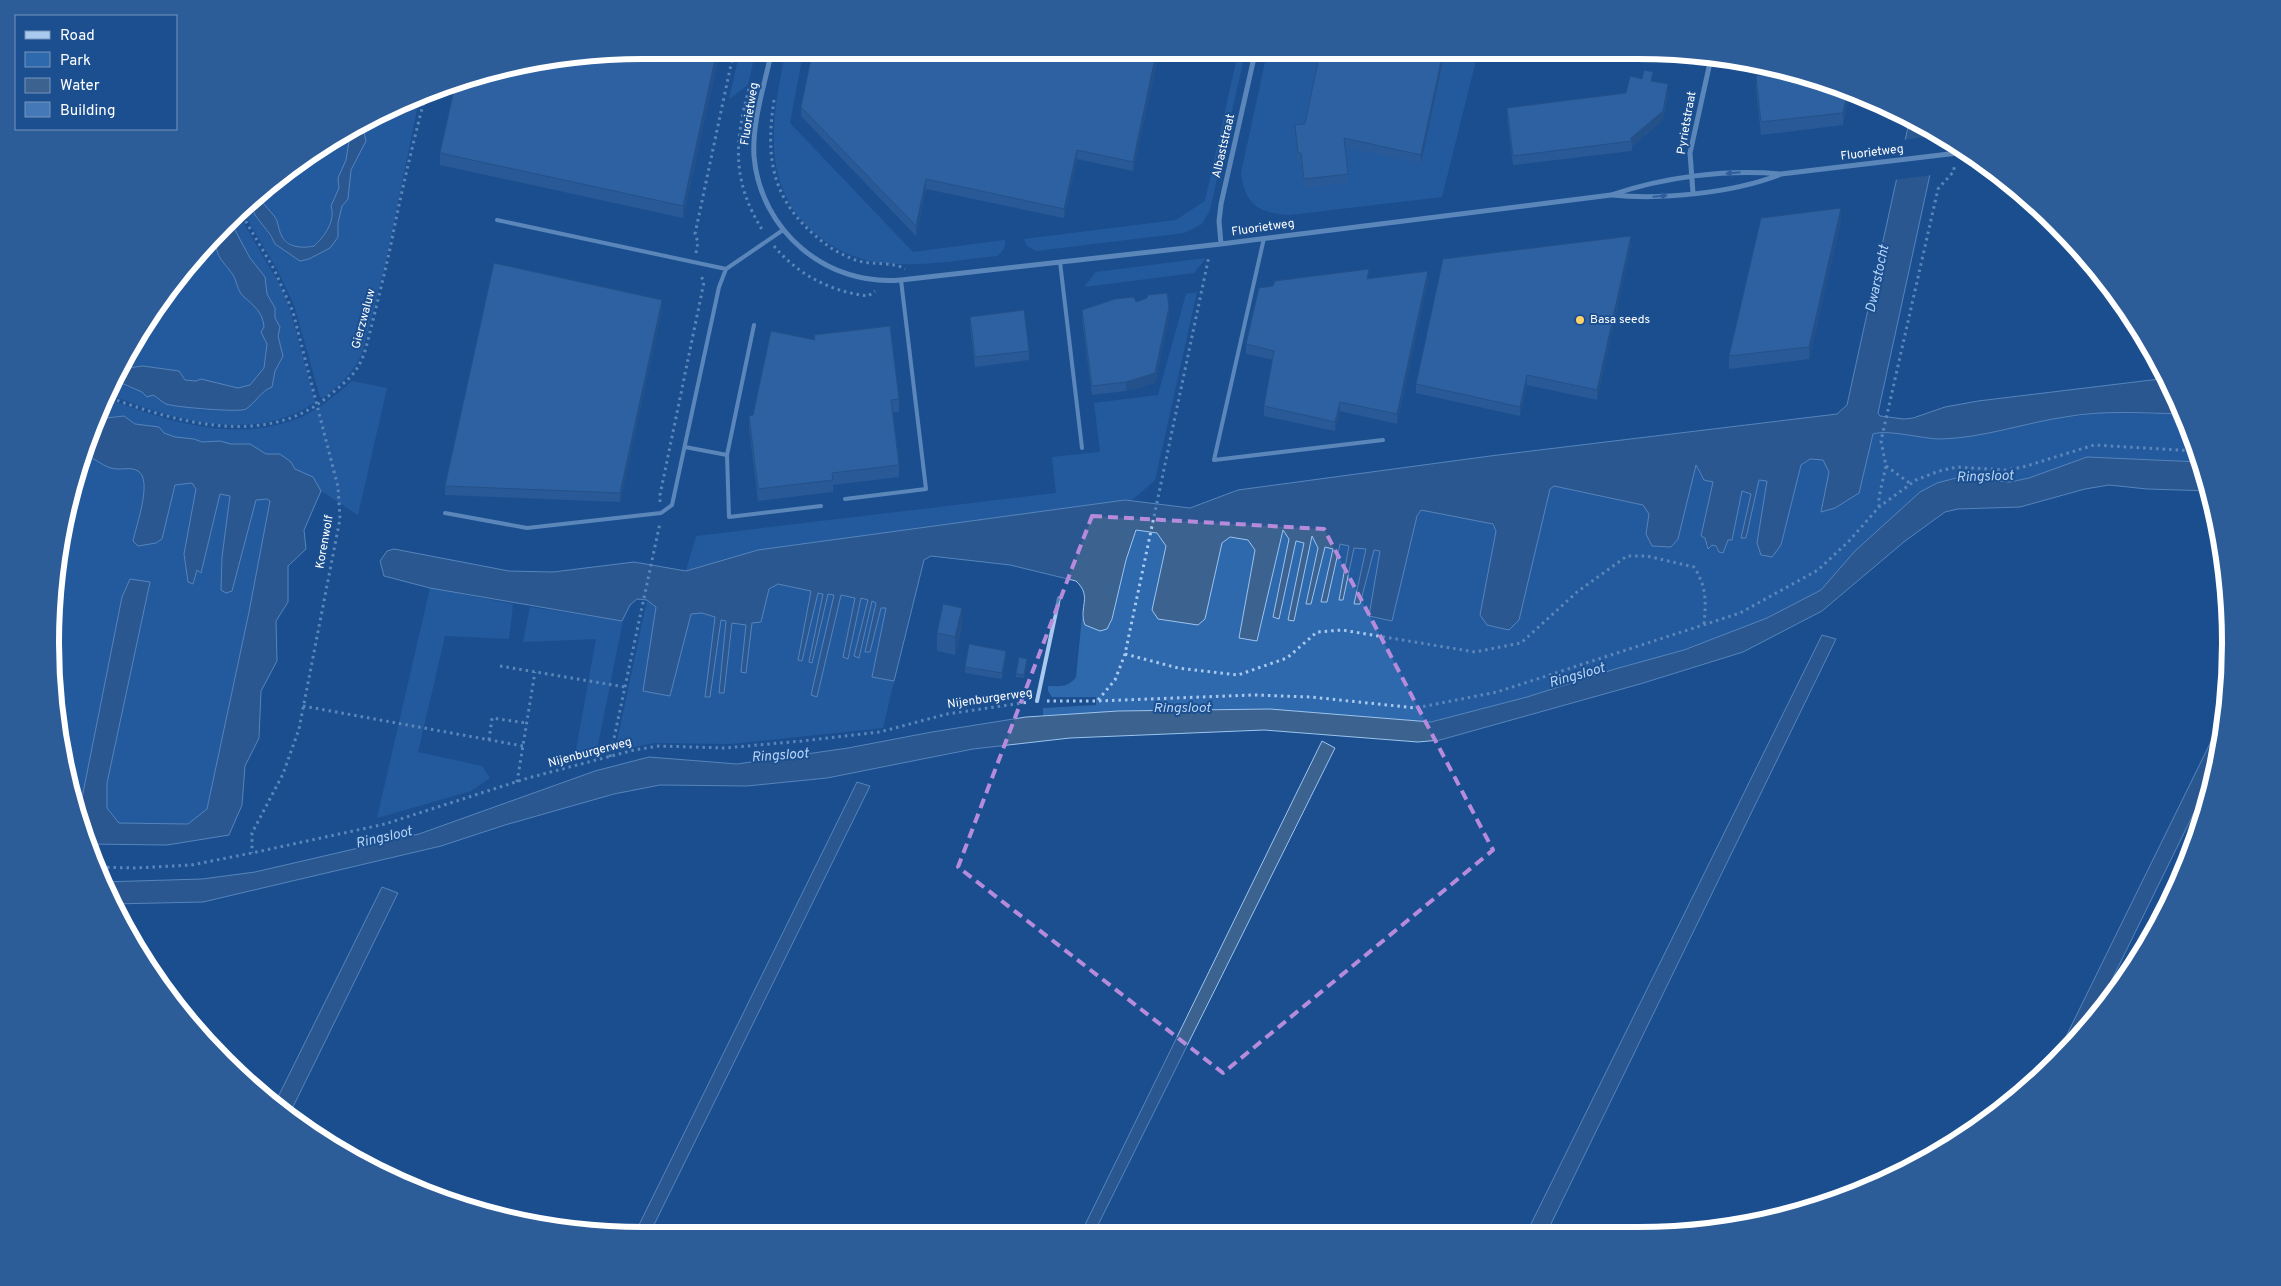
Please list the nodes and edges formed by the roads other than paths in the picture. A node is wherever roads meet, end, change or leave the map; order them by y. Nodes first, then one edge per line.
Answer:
1 (770, 59) edge
2 (1254, 59) edge
3 (1709, 63) edge
4 (1956, 153) edge
5 (1782, 174) junction
6 (1692, 177) junction
7 (1693, 193) junction
8 (1611, 195) junction
9 (497, 220) dead end
10 (783, 230) junction
11 (1264, 238) junction
12 (1222, 244) junction
13 (1060, 262) junction
14 (726, 269) junction
15 (901, 280) junction
16 (754, 325) dead end
17 (1383, 440) dead end
18 (685, 447) junction
19 (1082, 448) dead end
20 (727, 455) junction
21 (845, 499) dead end
22 (821, 506) dead end
23 (445, 513) dead end
24 (1059, 598) dead end
25 (1037, 701) road end

1 - 10 street, Fluorietweg
2 - 12 street, Albaststraat
3 - 6 street, Pyrietstraat
4 - 5 street, Fluorietweg
5 -> 6 street, Fluorietweg
5 - 7 street, Fluorietweg
6 - 7 street, Pyrietstraat
6 - 8 street, Fluorietweg
8 -> 7 street, Fluorietweg
8 - 11 street, Fluorietweg
9 - 14 lane
10 - 14 lane
10 - 15 street, Fluorietweg
11 - 12 street, Fluorietweg
11 - 17 lane
12 - 13 street, Fluorietweg
13 - 15 street, Fluorietweg
13 - 19 lane
14 - 18 lane
15 - 21 lane
16 - 20 lane
18 - 20 lane
18 - 23 lane
20 - 22 lane
24 - 25 lane

